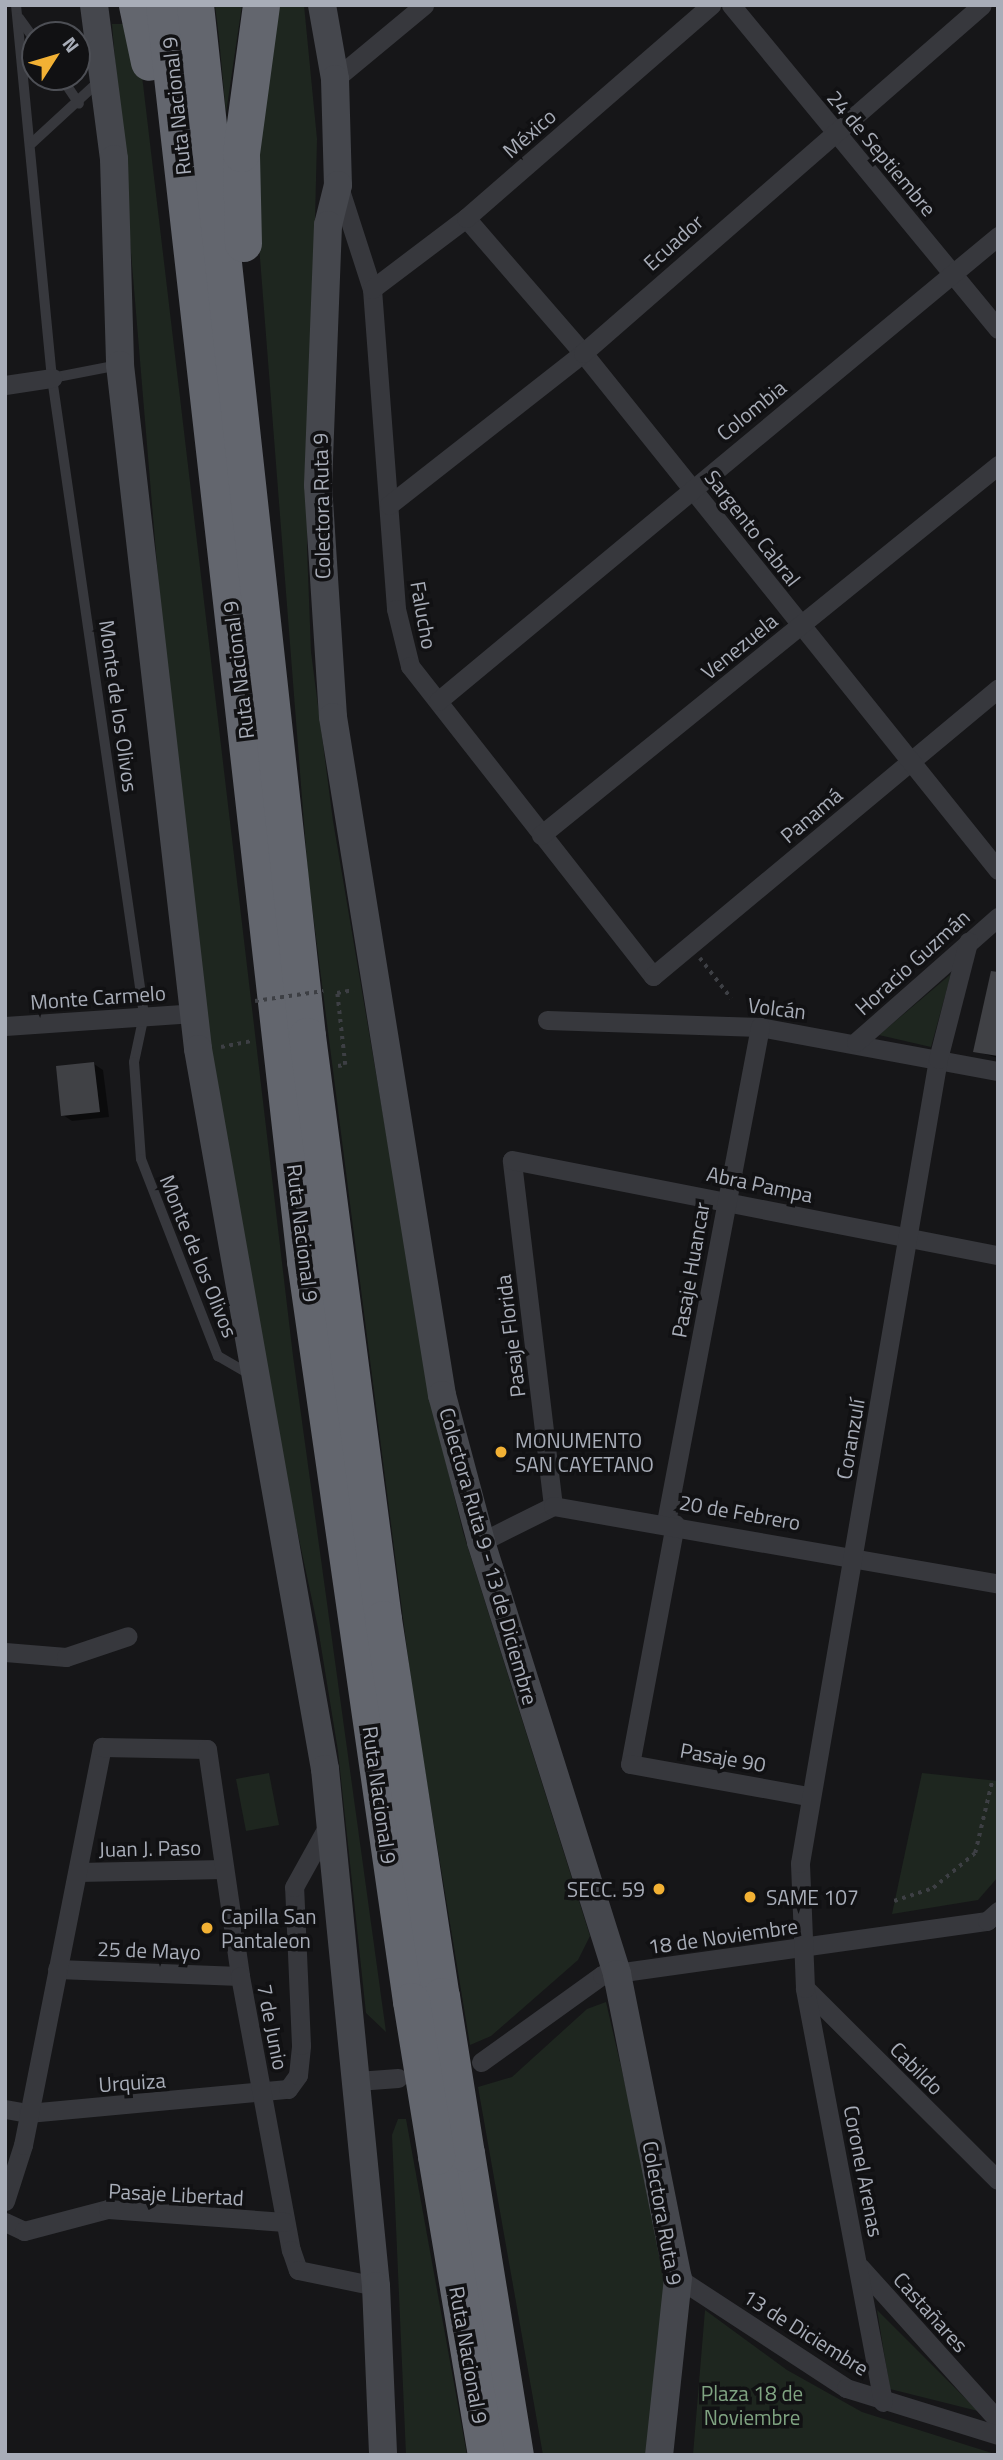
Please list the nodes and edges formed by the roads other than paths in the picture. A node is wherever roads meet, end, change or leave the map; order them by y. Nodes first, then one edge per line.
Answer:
1 (94, 5) edge
2 (137, 5) edge
3 (164, 5) edge
4 (195, 5) edge
5 (261, 5) edge
6 (322, 5) edge
7 (424, 5) edge
8 (711, 5) edge
9 (731, 5) edge
10 (982, 5) edge
11 (16, 10) edge
12 (105, 73) junction
13 (334, 79) junction
14 (70, 91) edge
15 (79, 104) junction
16 (833, 129) junction
17 (32, 143) junction
18 (338, 185) junction
19 (467, 218) junction
20 (998, 236) edge
21 (953, 274) junction
22 (372, 289) junction
23 (998, 329) edge
24 (583, 353) junction
25 (120, 365) junction
26 (52, 378) junction
27 (5, 385) edge
28 (998, 465) edge
29 (692, 488) junction
30 (250, 502) junction
31 (389, 505) junction
32 (222, 534) junction
33 (800, 626) junction
34 (998, 689) edge
35 (438, 701) junction
36 (910, 761) junction
37 (541, 835) junction
38 (998, 870) edge
39 (998, 917) edge
40 (968, 942) junction
41 (653, 976) joint
42 (380, 1005) joint
43 (194, 1013) junction
44 (144, 1015) junction
45 (547, 1020) dead end
46 (5, 1026) edge
47 (760, 1027) junction
48 (856, 1042) junction
49 (938, 1059) junction
50 (998, 1071) edge
51 (512, 1160) joint
52 (726, 1199) junction
53 (907, 1240) junction
54 (998, 1255) edge
55 (254, 1376) junction
56 (553, 1506) junction
57 (671, 1523) junction
58 (481, 1542) junction
59 (853, 1556) junction
60 (998, 1584) edge
61 (128, 1636) dead end
62 (5, 1653) edge
63 (630, 1764) joint
64 (808, 1796) junction
65 (330, 1822) junction
66 (223, 1869) junction
67 (78, 1872) junction
68 (994, 1922) edge
69 (800, 1948) junction
70 (57, 1969) junction
71 (617, 1974) junction
72 (240, 1976) junction
73 (805, 1988) junction
74 (426, 1999) junction
75 (481, 2062) dead end
76 (398, 2078) dead end
77 (357, 2081) junction
78 (263, 2095) junction
79 (5, 2109) edge
80 (28, 2113) junction
81 (451, 2155) junction
82 (998, 2180) edge
83 (5, 2201) edge
84 (5, 2222) edge
85 (285, 2222) junction
86 (859, 2266) junction
87 (678, 2278) junction
88 (376, 2286) junction
89 (883, 2402) junction
90 (998, 2420) edge
91 (998, 2435) edge
92 (383, 2455) edge
93 (486, 2455) edge
94 (514, 2455) edge
95 (659, 2455) edge

1 - 12 street
2 - 32 highway
3 - 32 highway, Ruta Nacional 9
4 - 30 highway, Ruta Nacional 9
5 - 30 highway
6 - 13 street, Colectora Ruta 9
7 - 13 street
8 - 19 street, México
9 - 16 street, 24 de Septiembre
10 - 16 street, Ecuador
11 - 17 lane, Monte de los Olivos
12 - 15 lane
12 - 25 street
13 - 18 street, Colectora Ruta 9
14 - 15 lane
15 - 17 lane
16 - 21 street, 24 de Septiembre
16 - 24 street, Ecuador
17 - 26 lane, Monte de los Olivos
18 - 22 street, Falucho
18 - 42 street, Colectora Ruta 9
19 - 22 street, México
19 - 24 street, Sargento Cabral
20 - 21 street, Colombia
21 - 23 street, 24 de Septiembre
21 - 29 street, Colombia
22 - 31 street, Falucho
24 - 29 street, Sargento Cabral
24 - 31 street, Ecuador
25 - 26 lane
25 - 43 street
26 - 27 street
26 - 44 lane, Monte de los Olivos
28 - 33 street, Venezuela
29 - 33 street, Sargento Cabral
29 - 35 street, Colombia
30 - 74 highway, Ruta Nacional 9
31 - 35 street, Falucho
32 - 74 highway, Ruta Nacional 9
33 - 36 street, Sargento Cabral
33 - 37 street, Venezuela
34 - 36 street, Panamá
35 - 37 street, Falucho
36 - 38 street, Sargento Cabral
36 - 41 street, Panamá
37 - 41 street, Falucho
39 - 40 street, Horacio Guzmán
40 - 48 street, Horacio Guzmán
40 - 49 street, Coranzulí
42 - 58 street, Colectora Ruta 9 - 13 de Diciembre
43 - 44 street, Monte Carmelo
43 - 55 street
44 - 46 street, Monte Carmelo
44 - 55 lane, Monte de los Olivos
45 - 47 street, Volcán
47 - 48 street, Volcán
47 - 52 street, Pasaje Huancar
48 - 49 street, Volcán
49 - 50 street, Volcán
49 - 53 street, Coranzulí
51 - 52 street, Abra Pampa
51 - 56 street, Pasaje Florida
52 - 53 street, Abra Pampa
52 - 57 street, Pasaje Huancar
53 - 54 street, Abra Pampa
53 - 59 street, Coranzulí
55 - 65 street
56 - 57 street, 20 de Febrero
56 - 58 street
57 - 59 street, 20 de Febrero
57 - 63 street, Pasaje Huancar
58 - 71 street, Colectora Ruta 9 - 13 de Diciembre
59 - 60 street, 20 de Febrero
59 - 64 street, Coranzulí
61 - 62 street
63 - 64 street, Pasaje 90
64 - 69 street, Coranzulí
65 - 77 street
65 - 78 street, Urquiza
66 - 67 street, Juan J. Paso
66 - 67 street, 7 de Junio
66 - 72 street, 7 de Junio
67 - 70 street
68 - 69 street, 18 de Noviembre
69 - 71 street, 18 de Noviembre
69 - 73 street, Coronel Arenas
70 - 72 street, 25 de Mayo
70 - 80 street
71 - 75 street, 18 de Noviembre
71 - 87 street, Colectora Ruta 9
72 - 78 street, 7 de Junio
73 - 82 street, Cabildo
73 - 86 street, Coronel Arenas
74 - 81 highway, Ruta Nacional 9, bridge
76 - 77 street
77 - 88 street
78 - 80 street, Urquiza
78 - 85 street, 7 de Junio
79 - 80 street, Urquiza
80 - 83 street
81 - 93 highway, Ruta Nacional 9
81 - 94 highway, Ruta Nacional 9
84 - 85 street, Pasaje Libertad
85 - 88 street, 7 de Junio
86 - 89 street, Coronel Arenas
86 - 90 street, Castañares
87 - 89 street, 13 de Diciembre
87 - 95 street, Colectora Ruta 9
88 - 92 street
89 - 91 street, 13 de Diciembre

